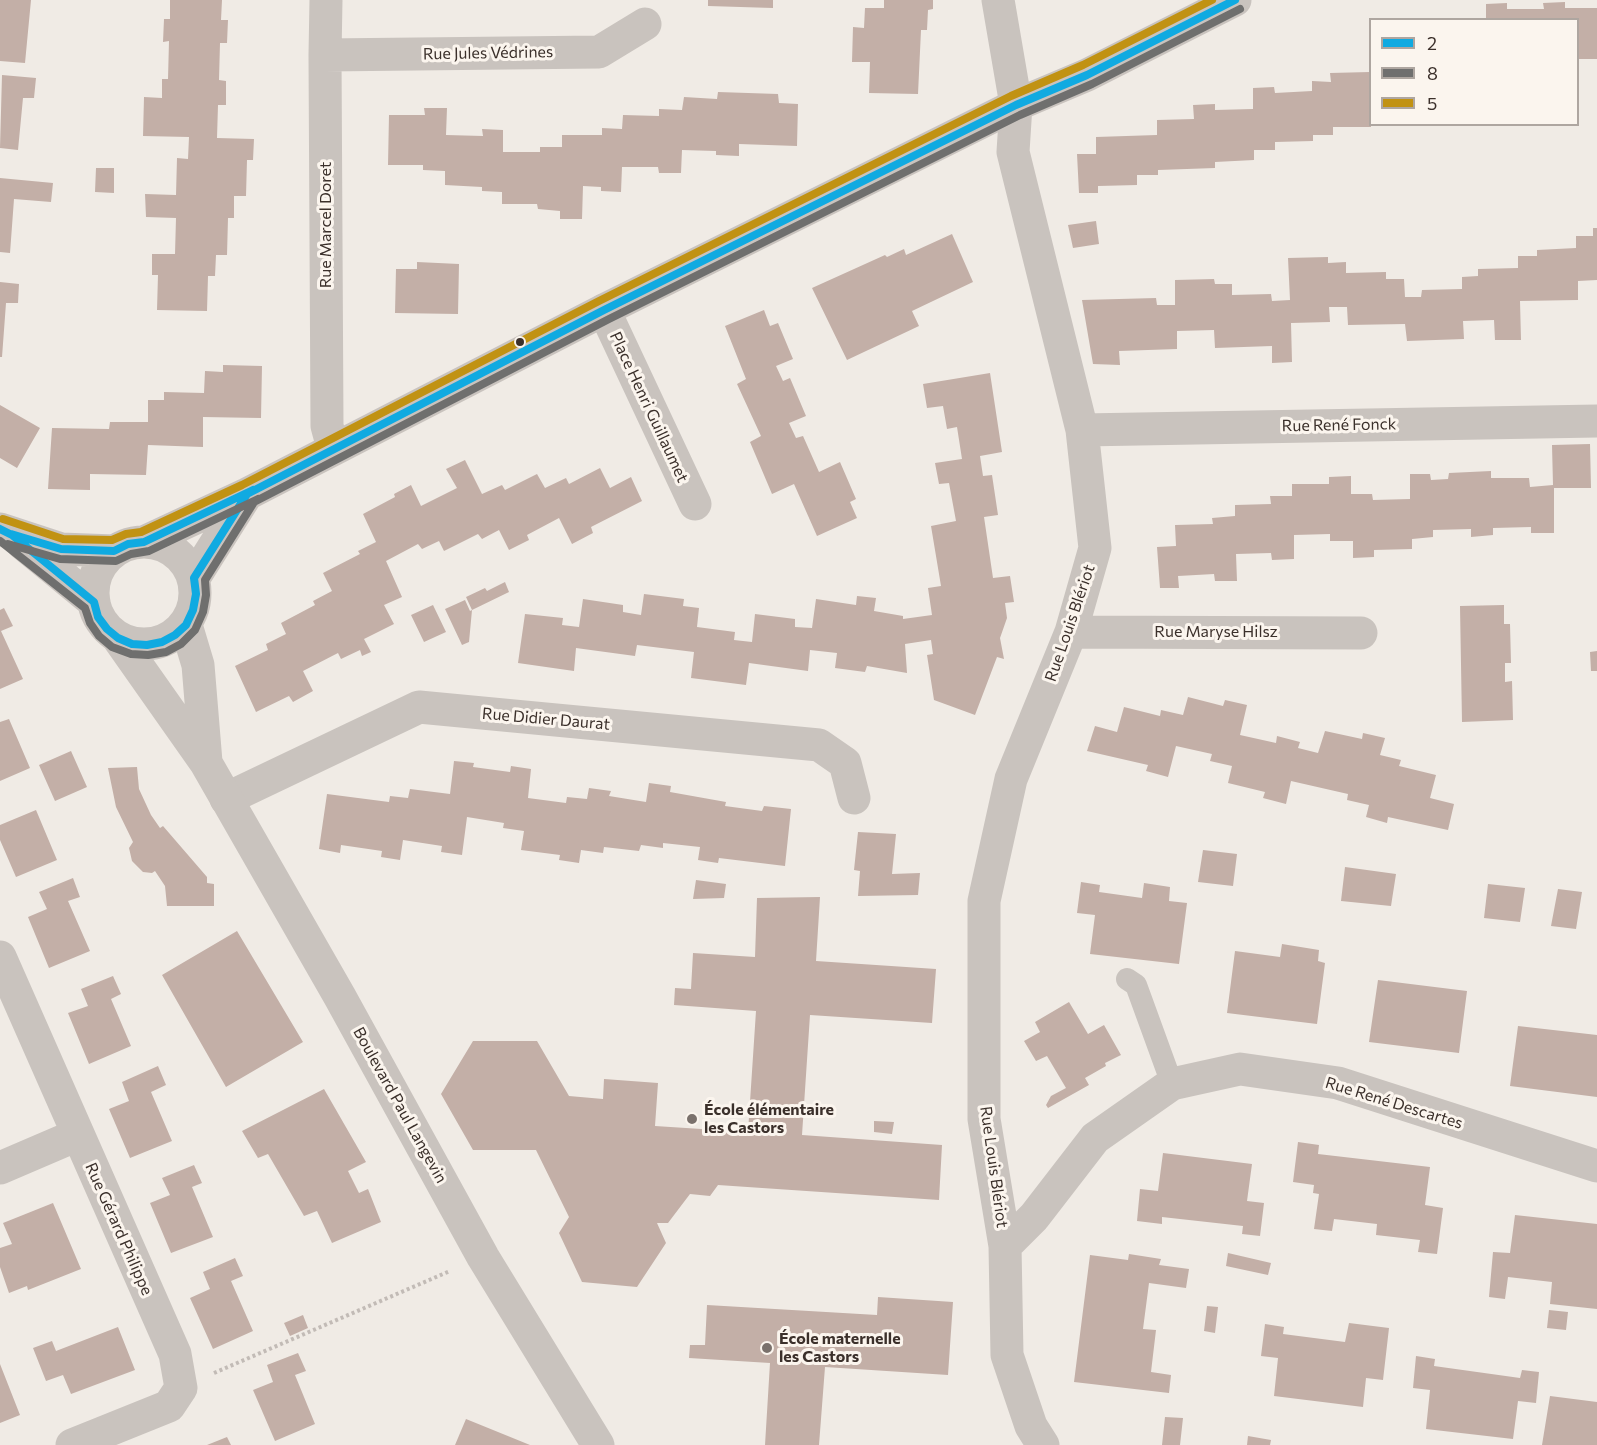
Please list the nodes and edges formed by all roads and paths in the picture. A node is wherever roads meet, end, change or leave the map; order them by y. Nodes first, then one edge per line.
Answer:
1 (326, 0) edge
2 (998, 0) edge
3 (1235, 0) edge
4 (645, 24) dead end
5 (325, 55) junction
6 (1016, 105) junction
7 (604, 310) junction
8 (1597, 421) edge
9 (1082, 430) junction
10 (333, 448) junction
11 (247, 494) junction
12 (695, 504) dead end
13 (6, 532) edge
14 (129, 547) junction
15 (194, 578) junction
16 (94, 602) junction
17 (186, 625) junction
18 (1071, 632) junction
19 (1361, 633) dead end
20 (118, 638) junction
21 (206, 763) junction
22 (854, 798) dead end
23 (226, 799) junction
24 (0, 957) edge
25 (1127, 979) dead end
26 (1172, 1084) junction
27 (77, 1135) junction
28 (1590, 1162) edge
29 (0, 1168) edge
30 (1005, 1246) junction
31 (483, 1257) junction
32 (181, 1388) junction
33 (1032, 1439) edge
34 (72, 1445) edge
35 (598, 1445) edge

1 - 5 street, Rue Marcel Doret
2 - 6 street, Rue Louis Blériot
3 - 6 street
4 - 5 street, Rue Jules Védrines
5 - 10 street, Rue Marcel Doret
6 - 7 street
6 - 9 street, Rue Louis Blériot
7 - 10 street
7 - 12 street, Place Henri Guillaumet
8 - 9 street, Rue René Fonck
9 - 18 street, Rue Louis Blériot
10 - 11 street
11 - 14 street
11 - 15 street
13 - 14 street
13 - 16 street
14 - 15 street
14 - 16 street
15 - 17 street
16 - 20 street
17 - 20 street
17 - 21 street, Boulevard Paul Langevin
18 - 19 street, Rue Maryse Hilsz
18 - 30 street, Rue Louis Blériot
20 - 21 street, Boulevard Paul Langevin
21 - 23 street, Boulevard Paul Langevin
22 - 23 street, Rue Didier Daurat
23 - 31 street, Boulevard Paul Langevin
24 - 27 street, Rue Gérard Philippe
25 - 26 lane
26 - 28 street, Rue René Descartes
26 - 30 street, Rue René Descartes
27 - 29 street
27 - 32 street, Rue Gérard Philippe
30 - 33 street
31 - 32 path
31 - 35 street, Boulevard Paul Langevin
32 - 34 street

